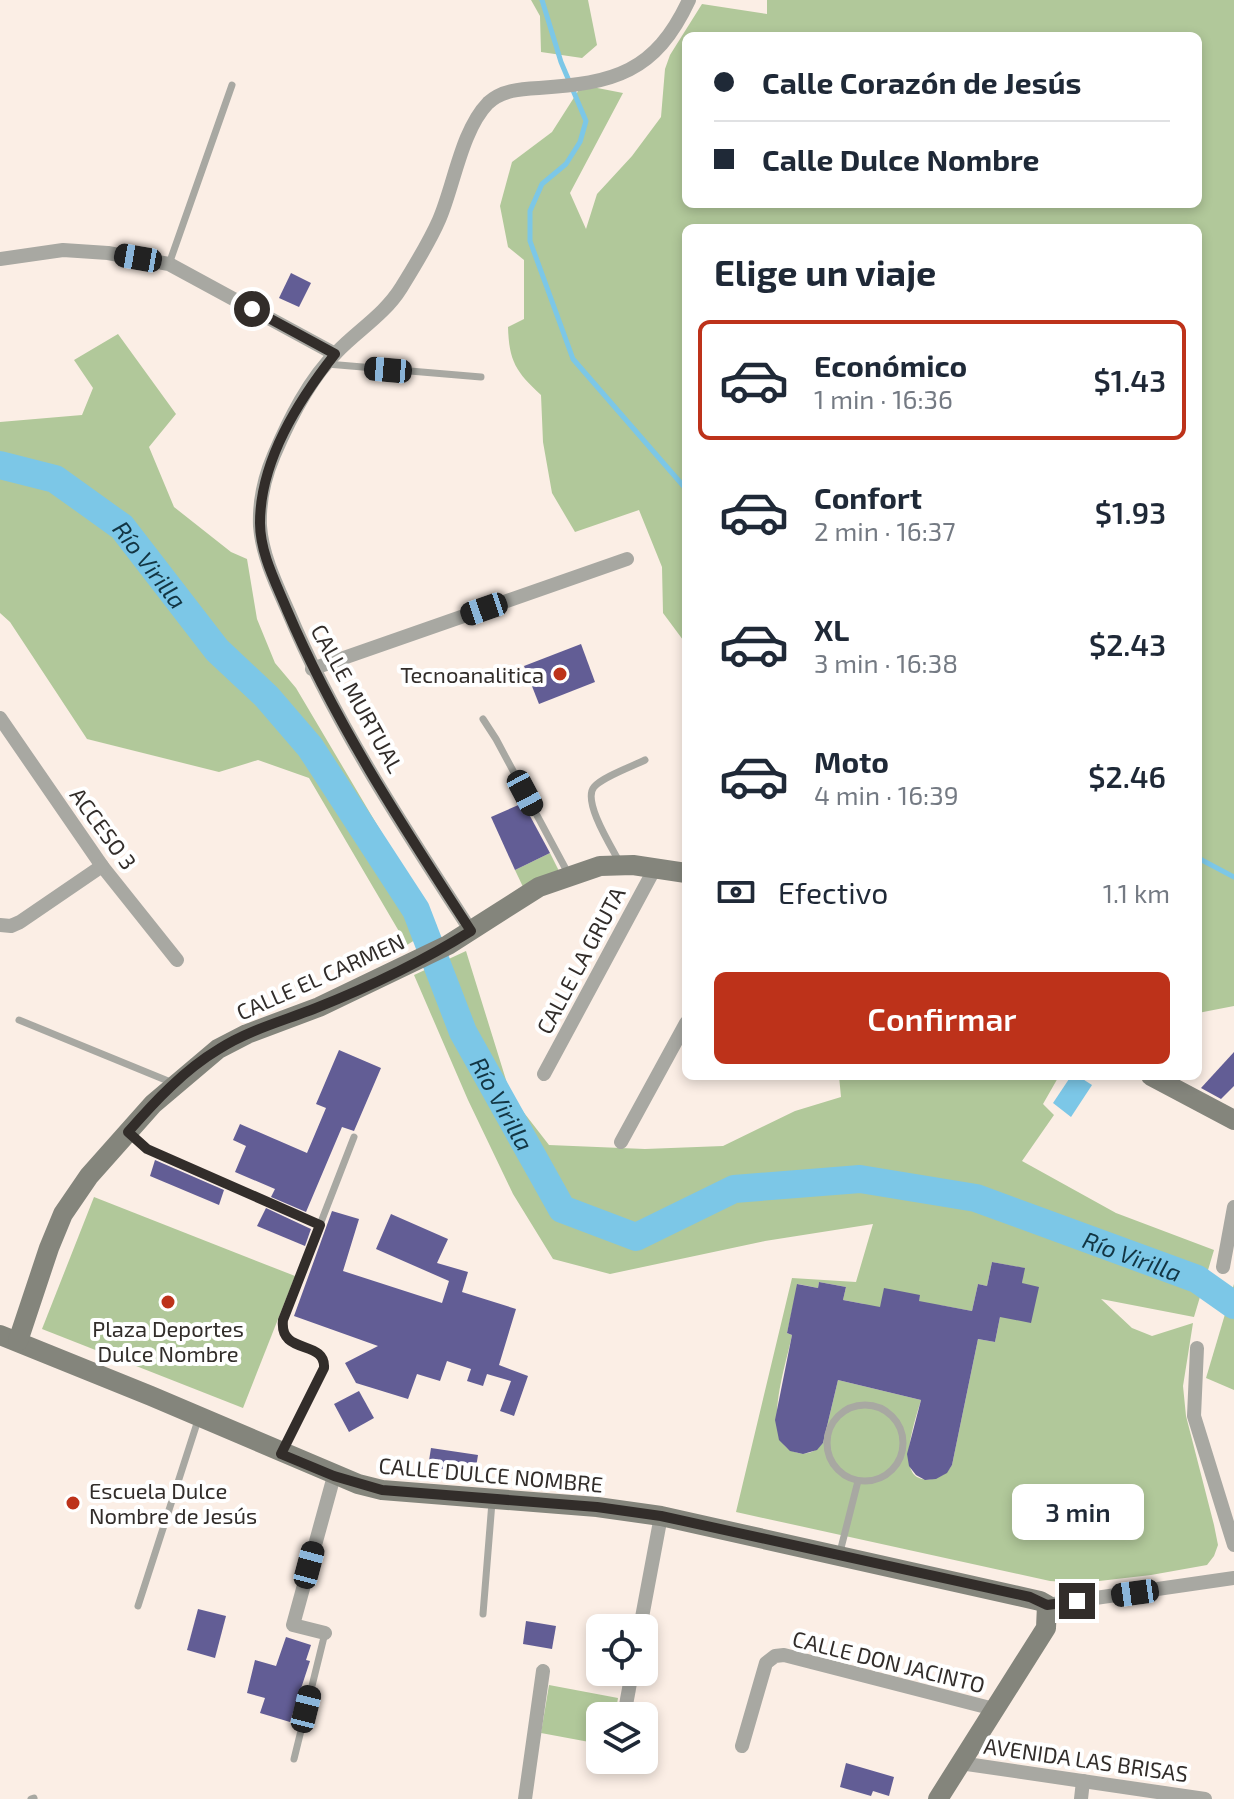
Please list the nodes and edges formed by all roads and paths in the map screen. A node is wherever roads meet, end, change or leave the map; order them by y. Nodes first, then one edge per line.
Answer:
1 (689, 0) edge
2 (232, 85) dead end
3 (0, 259) edge
4 (169, 264) junction
5 (331, 359) junction
6 (481, 377) dead end
7 (627, 559) dead end
8 (312, 669) junction
9 (0, 718) edge
10 (483, 719) dead end
11 (645, 760) dead end
12 (102, 866) junction
13 (621, 866) junction
14 (655, 868) junction
15 (682, 872) edge
16 (569, 876) junction
17 (0, 925) edge
18 (471, 931) junction
19 (177, 960) dead end
20 (19, 1020) dead end
21 (682, 1030) edge
22 (544, 1074) dead end
23 (1159, 1080) edge
24 (175, 1084) junction
25 (1234, 1120) edge
26 (128, 1132) junction
27 (354, 1137) dead end
28 (621, 1142) dead end
29 (1234, 1207) edge
30 (320, 1225) junction
31 (1223, 1267) dead end
32 (9, 1338) edge
33 (1197, 1348) dead end
34 (199, 1417) junction
35 (281, 1454) junction
36 (334, 1476) junction
37 (858, 1481) junction
38 (492, 1500) junction
39 (661, 1516) junction
40 (1234, 1545) edge
41 (839, 1555) junction
42 (1234, 1578) edge
43 (1047, 1605) junction
44 (138, 1606) dead end
45 (483, 1614) dead end
46 (643, 1614) edge
47 (325, 1633) joint
48 (543, 1671) dead end
49 (994, 1709) junction
50 (742, 1746) dead end
51 (294, 1759) dead end
52 (960, 1763) junction
53 (1083, 1781) junction
54 (525, 1799) edge
55 (938, 1799) edge
56 (1081, 1799) edge
57 (1205, 1799) edge

1 - 5 street, CALLE MURTUAL
2 - 4 lane
3 - 4 street
4 - 5 street
5 - 6 lane
5 - 8 street, CALLE MURTUAL
7 - 8 street
8 - 18 street, CALLE MURTUAL
9 - 12 street, ACCESO 3
10 - 16 lane
11 - 13 lane
12 - 17 street
12 - 19 street, ACCESO 3
13 - 14 street, CALLE EL CARMEN
13 - 16 street, CALLE EL CARMEN
14 - 15 street, CALLE EL CARMEN
14 - 22 street, CALLE LA GRUTA
16 - 18 street, CALLE EL CARMEN
18 - 24 street, CALLE EL CARMEN
20 - 24 lane
21 - 28 street
23 - 25 street
24 - 26 street, CALLE EL CARMEN
26 - 30 lane
26 - 32 street, CALLE EL CARMEN
27 - 30 lane
29 - 31 street
30 - 35 lane
32 - 34 street, CALLE DULCE NOMBRE
33 - 40 street
34 - 35 street, CALLE DULCE NOMBRE
34 - 44 lane
35 - 36 street, CALLE DULCE NOMBRE
36 - 38 street, CALLE DULCE NOMBRE
36 - 47 street
37 - 37 lane
37 - 41 lane
38 - 39 street, CALLE DULCE NOMBRE
38 - 45 lane
39 - 41 street, CALLE DULCE NOMBRE
39 - 46 street
41 - 43 street, CALLE DULCE NOMBRE
42 - 43 street, CALLE DULCE NOMBRE
43 - 49 street
47 - 51 lane
48 - 54 street
49 - 50 street, CALLE DON JACINTO
49 - 52 street
52 - 53 street, AVENIDA LAS BRISAS
52 - 55 street
53 - 56 street
53 - 57 street, AVENIDA LAS BRISAS

